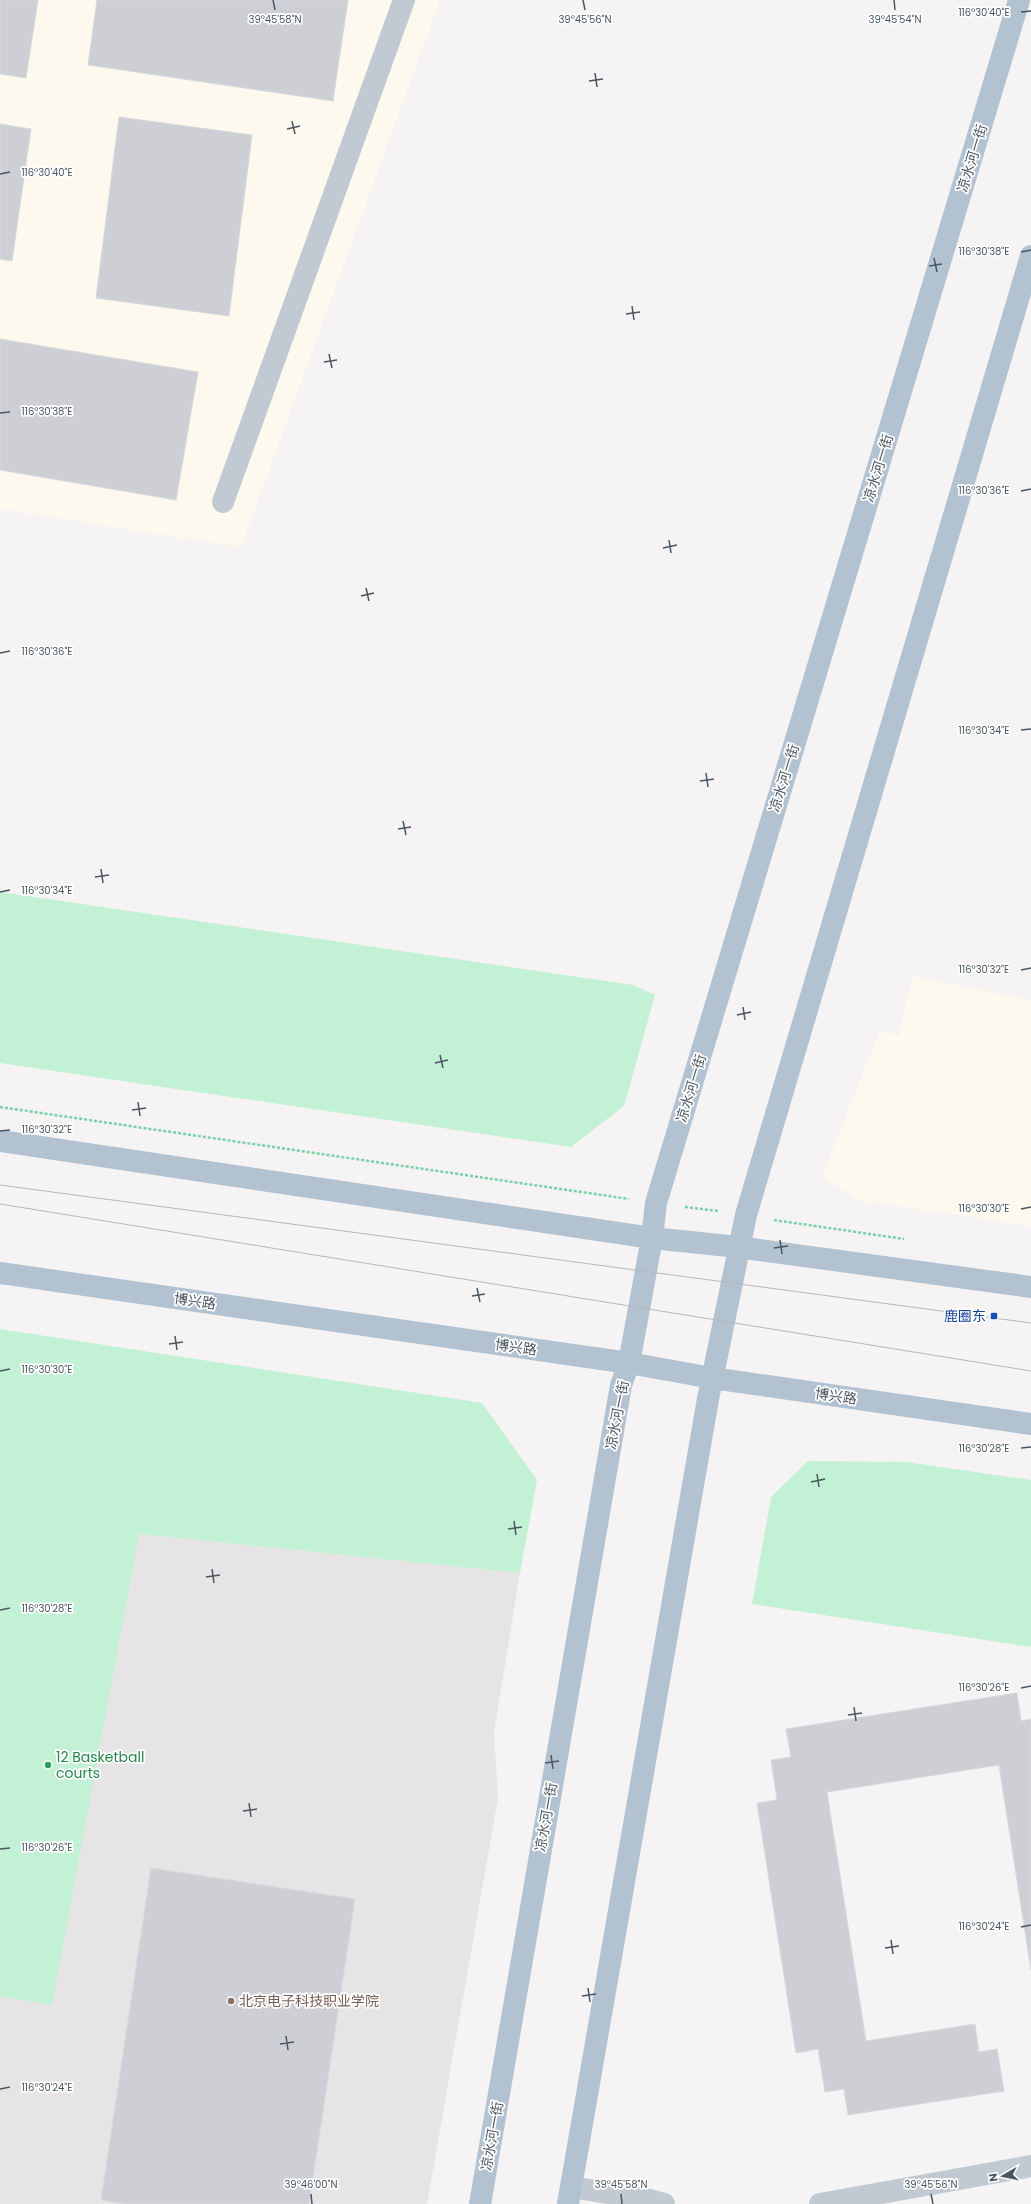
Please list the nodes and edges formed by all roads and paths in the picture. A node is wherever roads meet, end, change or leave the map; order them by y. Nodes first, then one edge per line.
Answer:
1 (404, 0) edge
2 (1019, 0) edge
3 (1031, 256) edge
4 (223, 502) dead end
5 (0, 1107) edge
6 (0, 1141) edge
7 (656, 1203) junction
8 (746, 1215) junction
9 (652, 1238) junction
10 (907, 1239) dead end
11 (738, 1247) junction
12 (0, 1273) edge
13 (1031, 1287) edge
14 (629, 1363) junction
15 (712, 1378) junction
16 (1031, 1424) edge
17 (1031, 2166) edge
18 (569, 2195) edge
19 (480, 2204) edge
20 (664, 2204) edge
21 (820, 2204) edge

1 - 4 street
2 - 7 main road, 凉水河一街
3 - 8 main road
5 - 7 path
6 - 9 main road
7 - 8 path
7 - 9 main road, 凉水河一街
8 - 10 path
8 - 11 main road
9 - 11 main road
9 - 14 main road, 凉水河一街
11 - 13 main road
11 - 15 main road
12 - 14 main road, 博兴路
14 - 15 main road, 博兴路
14 - 19 main road, 凉水河一街
15 - 16 main road, 博兴路
15 - 18 main road
17 - 21 street
18 - 20 street

